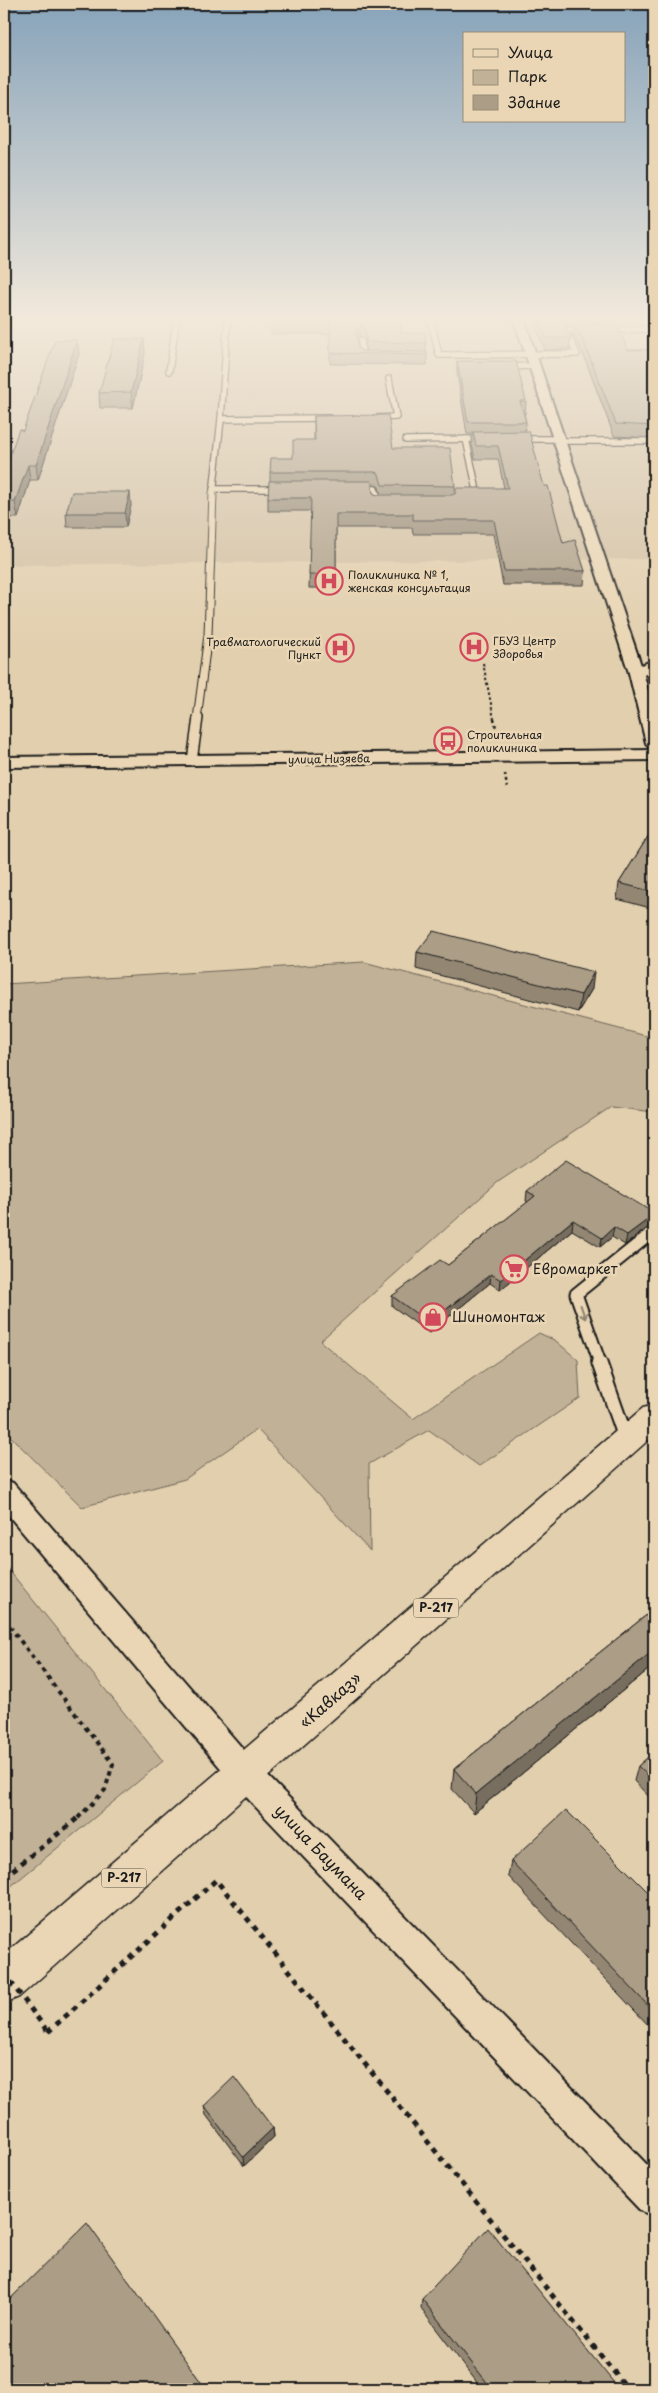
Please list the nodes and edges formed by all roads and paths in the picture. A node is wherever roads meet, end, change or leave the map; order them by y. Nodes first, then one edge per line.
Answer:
1 (220, 428) edge
2 (555, 428) edge
3 (466, 439) junction
4 (494, 439) edge
5 (503, 439) edge
6 (406, 440) dead end
7 (559, 440) junction
8 (654, 441) edge
9 (476, 486) edge
10 (213, 489) junction
11 (289, 489) edge
12 (346, 489) edge
13 (396, 503) edge
14 (484, 663) dead end
15 (654, 664) edge
16 (636, 673) junction
17 (654, 743) edge
18 (654, 755) edge
19 (501, 757) junction
20 (192, 761) junction
21 (4, 762) edge
22 (508, 788) dead end
23 (654, 1231) edge
24 (654, 1417) edge
25 (626, 1441) junction
26 (4, 1491) edge
27 (4, 1618) edge
28 (245, 1774) junction
29 (4, 1877) edge
30 (4, 1973) edge
31 (4, 1982) edge
32 (654, 2198) edge
33 (628, 2389) edge

1 - 10 lane
2 - 7 street
3 - 4 lane
3 - 6 lane
3 - 9 lane
5 - 7 lane
7 - 8 lane
7 - 16 street
10 - 11 lane
10 - 20 lane
12 - 13 lane
14 - 19 path
15 - 16 street
16 - 17 street
18 - 19 street, улица Низяева
19 - 20 street, улица Низяева
19 - 22 path
20 - 21 street, улица Низяева
23 -> 25 lane
24 - 25 highway, «Кавказ» / Р-217
25 - 28 highway, «Кавказ» / Р-217
26 - 28 street, улица Баумана
27 - 29 path
28 - 31 highway, «Кавказ» / Р-217
28 - 32 street, улица Баумана
30 - 33 path, bridge

